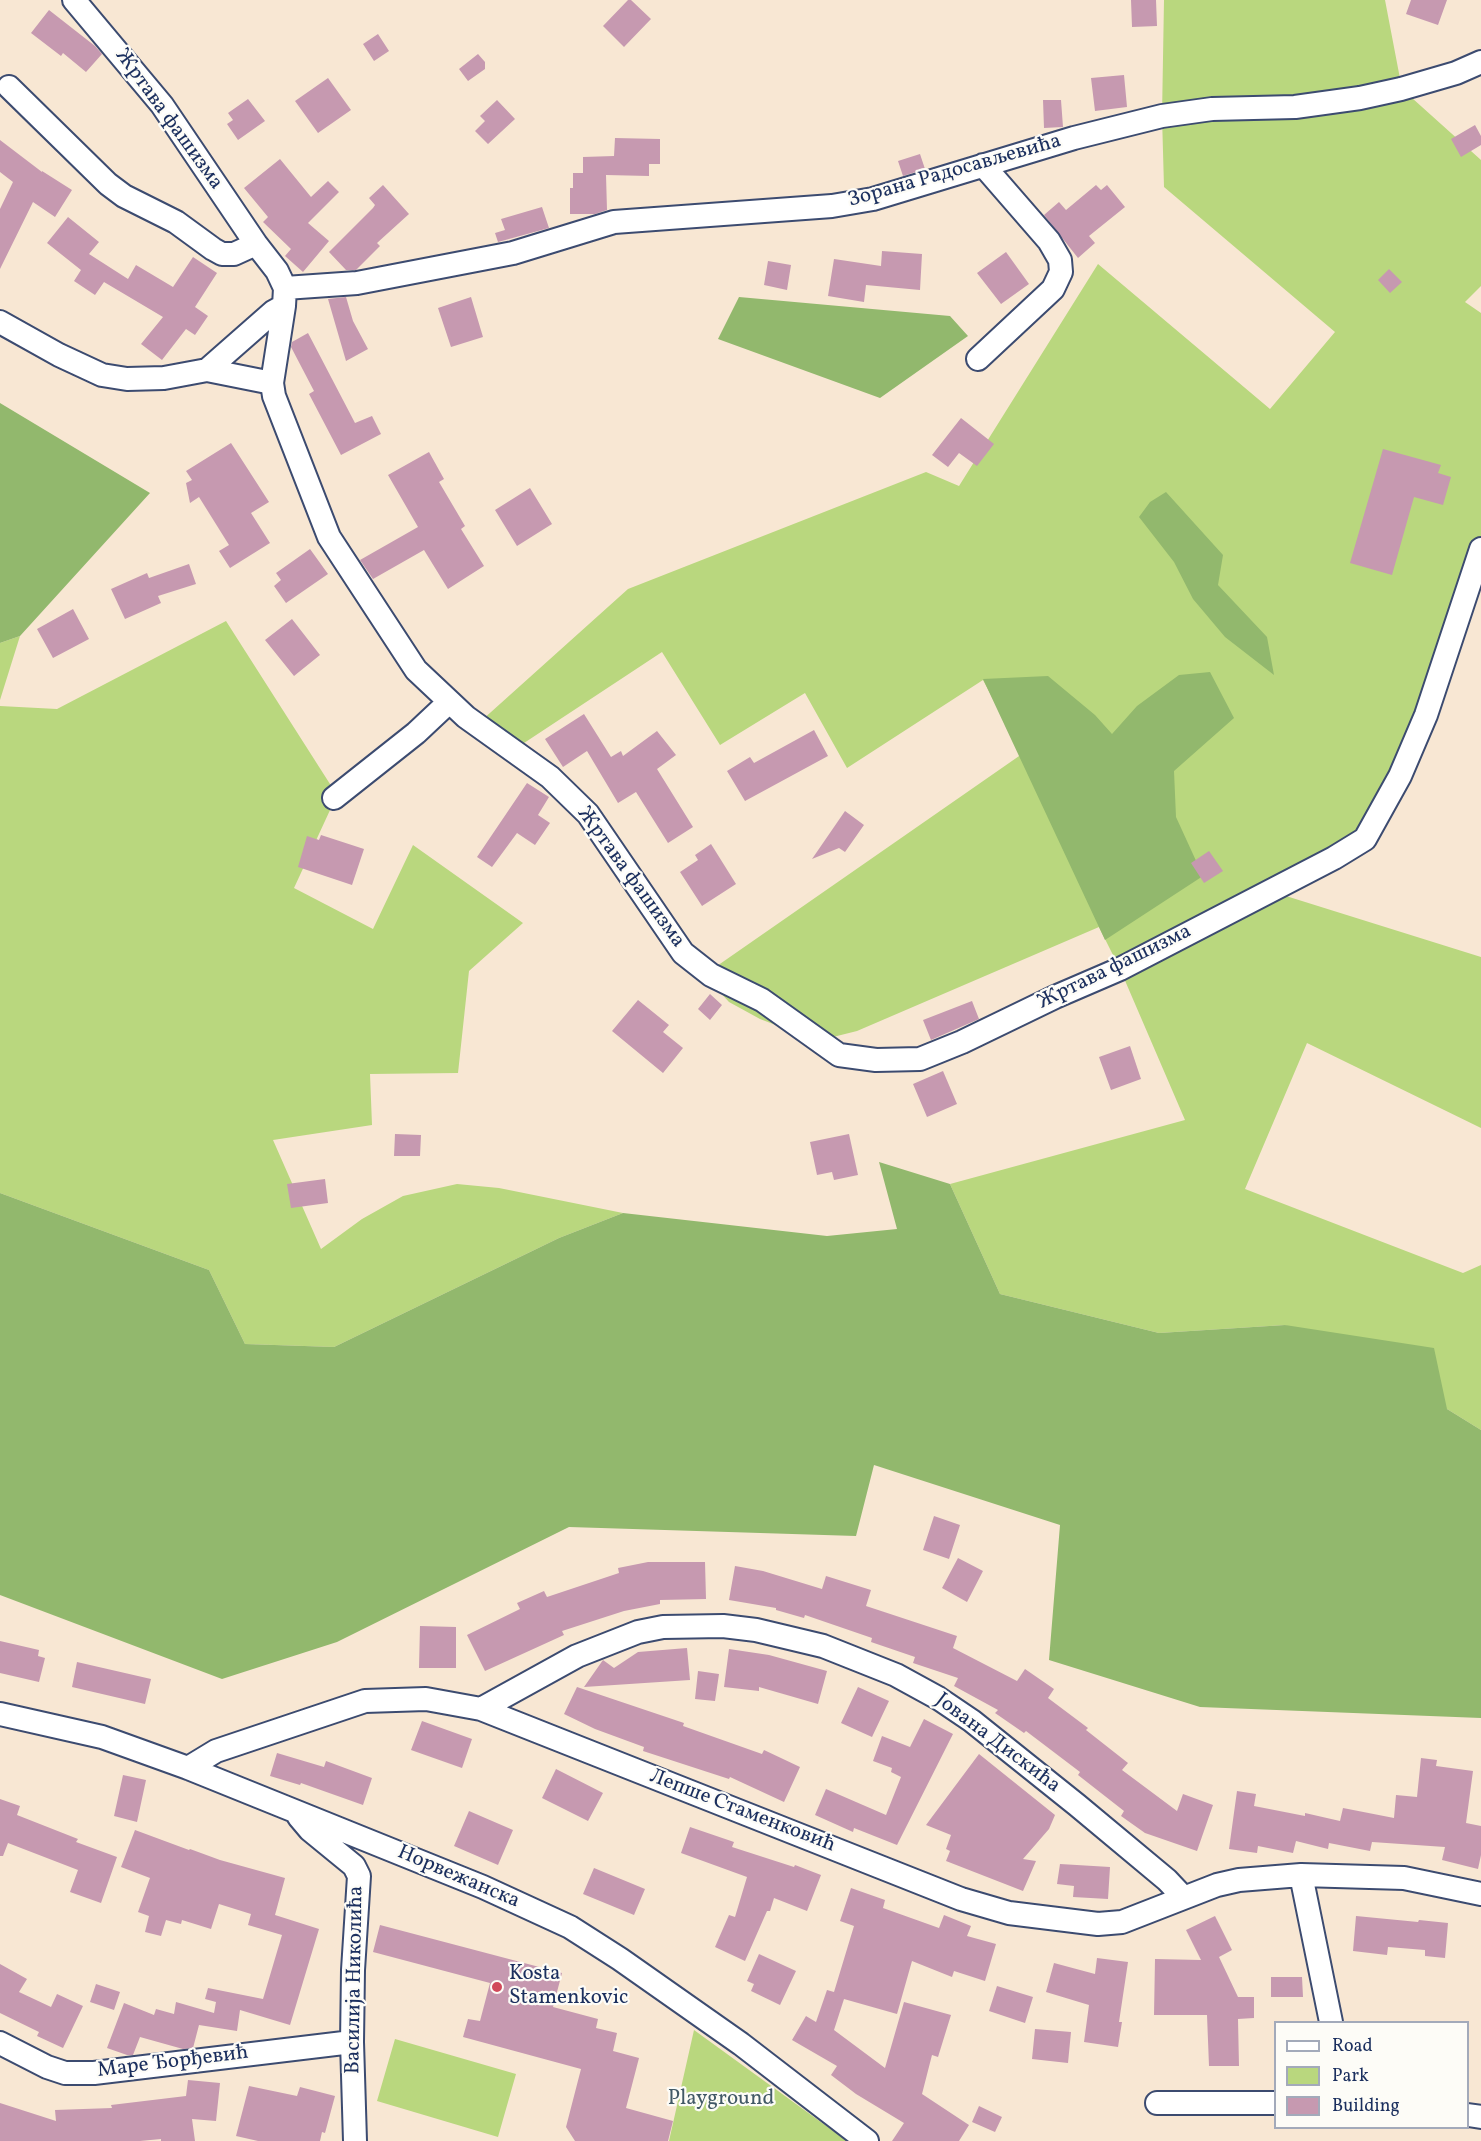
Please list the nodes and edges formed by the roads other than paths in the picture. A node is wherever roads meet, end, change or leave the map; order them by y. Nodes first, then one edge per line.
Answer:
1 (74, 0) edge
2 (1481, 62) edge
3 (9, 87) dead end
4 (983, 165) junction
5 (256, 244) junction
6 (285, 297) junction
7 (0, 322) edge
8 (978, 359) dead end
9 (207, 369) junction
10 (272, 383) junction
11 (1481, 549) edge
12 (449, 702) junction
13 (334, 798) dead end
14 (481, 1709) junction
15 (0, 1714) edge
16 (188, 1768) junction
17 (293, 1810) junction
18 (1301, 1875) junction
19 (1481, 1894) edge
20 (1183, 1897) junction
21 (1331, 2021) edge
22 (352, 2042) junction
23 (0, 2043) edge
24 (1157, 2103) dead end
25 (1274, 2103) edge
26 (355, 2141) edge
27 (867, 2141) edge

1 - 5 street, Жртава фашизма
2 - 4 street, Зорана Радосављевића
3 - 5 street
4 - 6 street, Зорана Радосављевића
4 - 8 street
5 - 6 street, Жртава фашизма
6 - 9 street
6 - 10 street, Жртава фашизма
7 - 9 street
9 - 10 street
10 - 12 street, Жртава фашизма
11 - 12 street, Жртава фашизма
12 - 13 street
14 - 16 street, Лепше Стаменковић
14 - 20 street, Лепше Стаменковић
14 - 20 street, Јована Дискића
15 - 16 street, Норвежанска
16 - 17 street, Норвежанска
17 - 22 street, Василија Николића
17 - 27 street, Норвежанска
18 - 19 street, Лепше Стаменковић
18 - 20 street, Лепше Стаменковић
18 - 21 street
22 - 23 street, Маре Ђорђевић
22 - 26 street, Василија Николића
24 - 25 street

